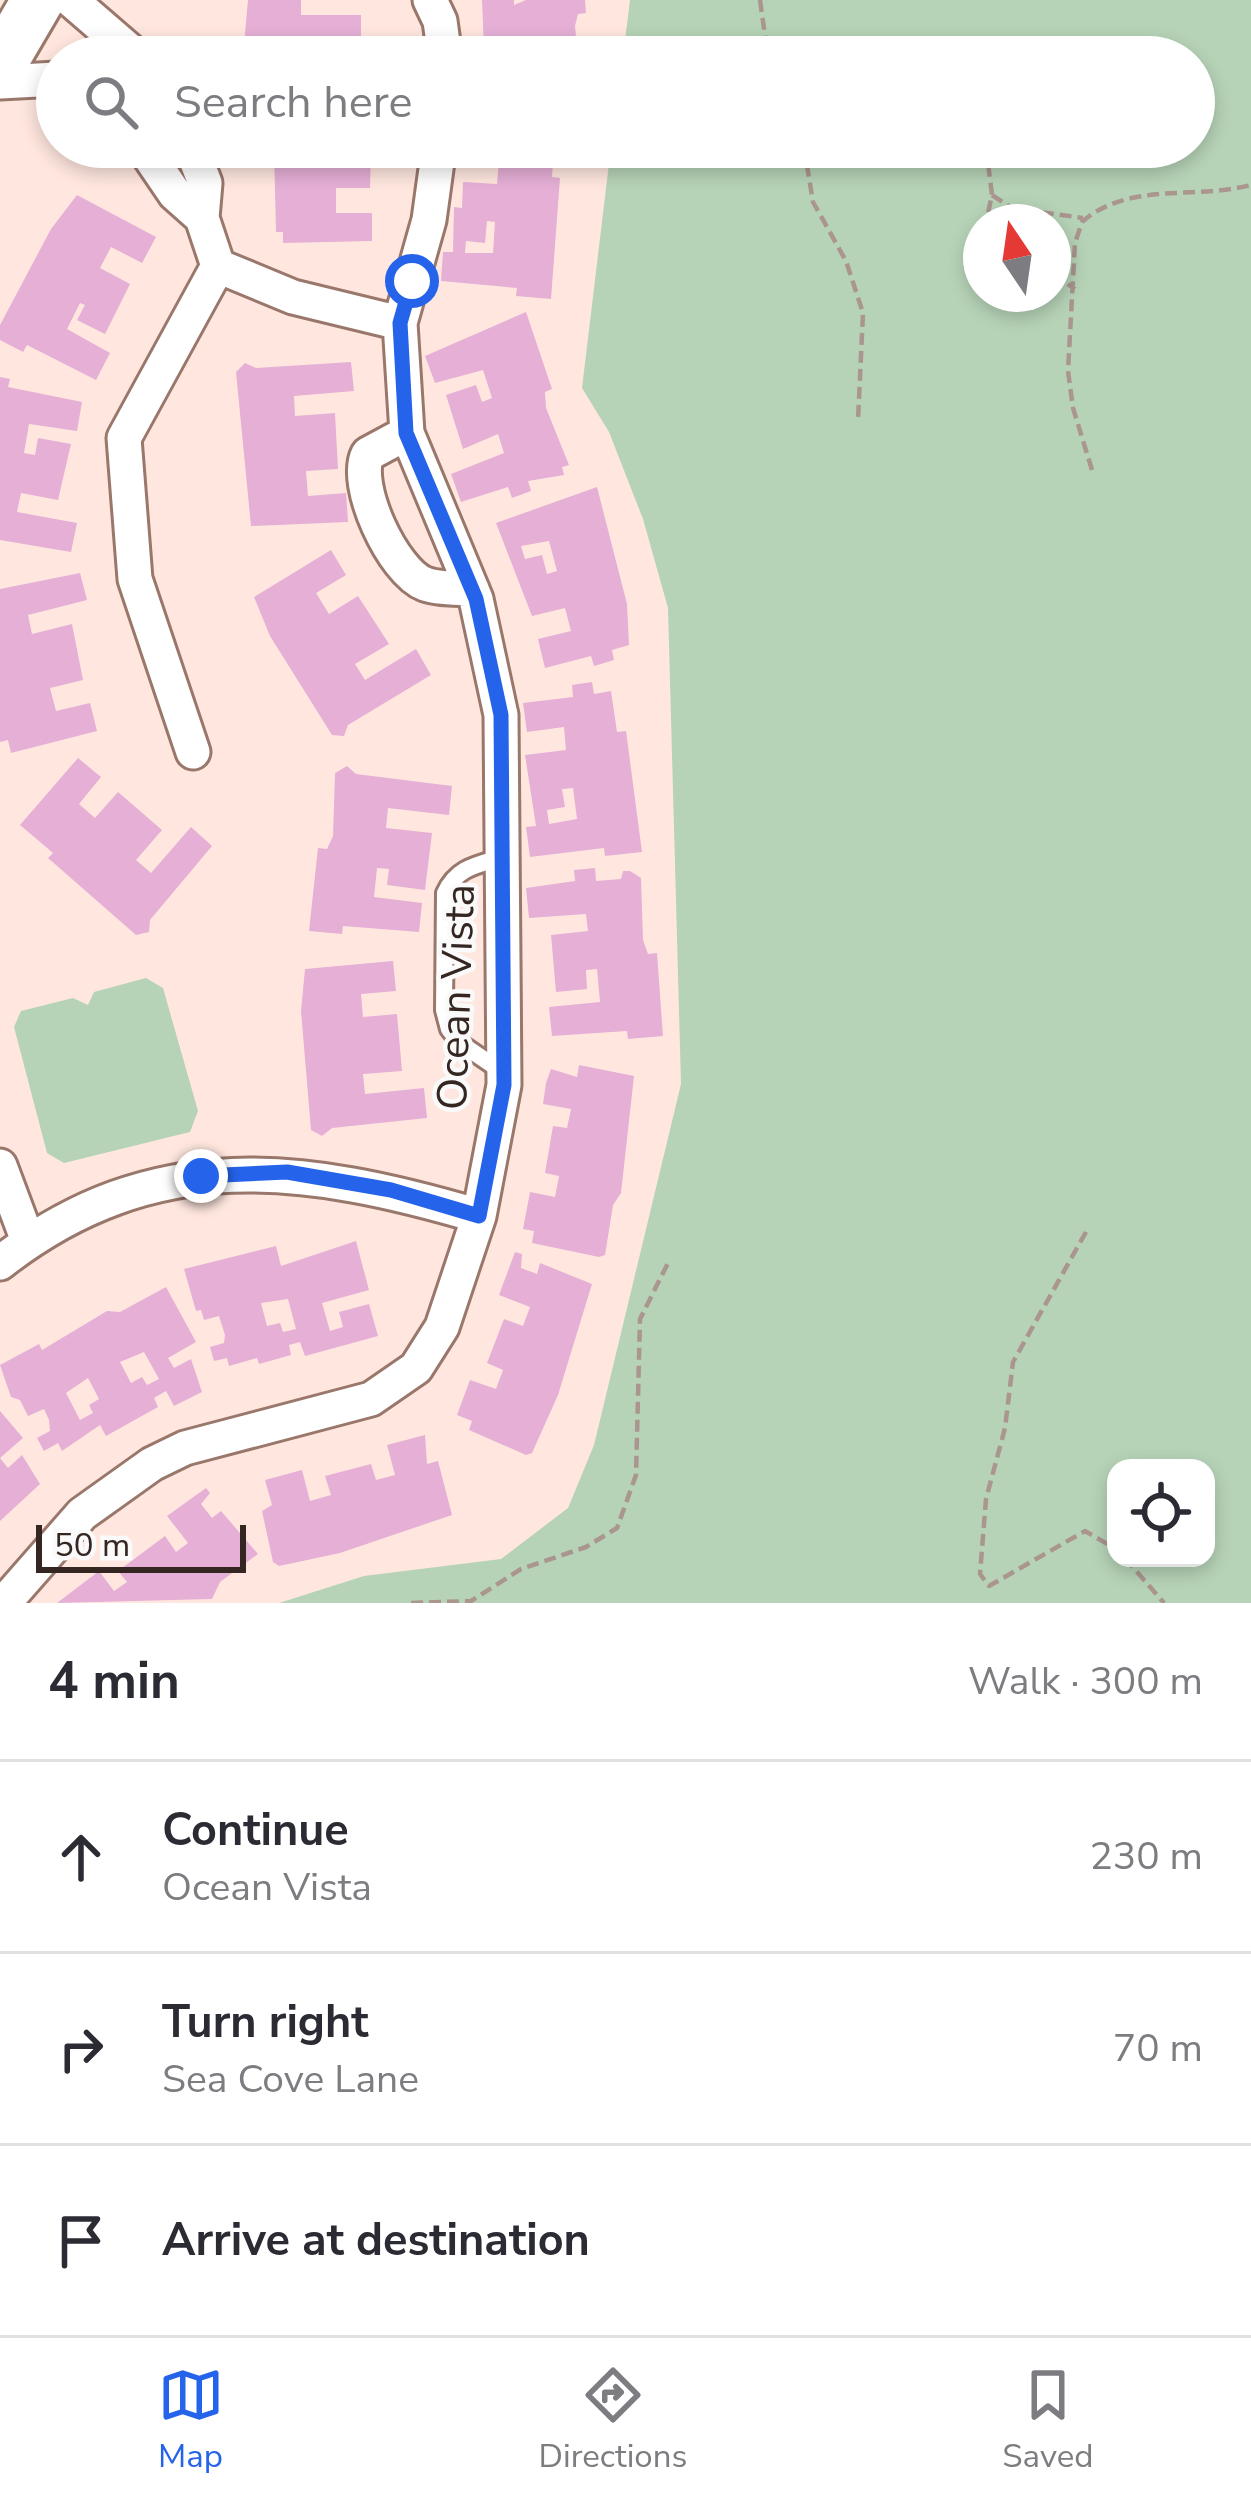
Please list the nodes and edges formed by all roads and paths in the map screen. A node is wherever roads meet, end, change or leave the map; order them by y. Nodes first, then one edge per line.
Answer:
1 (38, 0) edge
2 (71, 0) edge
3 (430, 0) edge
4 (760, 0) edge
5 (112, 36) edge
6 (442, 36) edge
7 (765, 36) edge
8 (0, 64) edge
9 (36, 80) edge
10 (0, 82) edge
11 (157, 168) edge
12 (199, 168) edge
13 (436, 168) edge
14 (807, 168) edge
15 (989, 168) edge
16 (1251, 185) edge
17 (992, 195) junction
18 (990, 204) edge
19 (202, 218) junction
20 (1085, 219) junction
21 (218, 266) junction
22 (1071, 286) edge
23 (1075, 289) junction
24 (400, 323) junction
25 (858, 420) dead end
26 (406, 433) junction
27 (1092, 470) dead end
28 (472, 589) junction
29 (193, 752) dead end
30 (504, 857) junction
31 (504, 1073) junction
32 (0, 1166) edge
33 (479, 1216) junction
34 (1086, 1232) dead end
35 (28, 1241) junction
36 (670, 1259) dead end
37 (0, 1263) edge
38 (1107, 1544) edge
39 (1134, 1567) edge
40 (490, 1592) junction
41 (4, 1603) edge
42 (411, 1603) edge
43 (483, 1603) edge
44 (1164, 1603) edge

1 - 8 main road
2 - 5 street
3 - 6 street
4 - 7 path
9 - 10 street
11 - 19 street
12 - 19 street
13 - 24 street, Ocean Vista
14 - 25 path
15 - 17 path
16 - 20 path
17 - 18 path
17 - 20 path
19 - 21 street
20 - 23 path
21 - 24 street
21 - 29 street
22 - 23 path
23 - 27 path
24 - 26 street, Ocean Vista
26 - 28 street, Ocean Vista
26 - 28 street
28 - 30 street, Ocean Vista
30 - 31 street, Ocean Vista
30 - 31 lane
31 - 33 street, Ocean Vista
32 - 35 street
33 - 35 street
33 - 41 street, Ocean Vista
34 - 38 path
35 - 37 street
36 - 40 path
39 - 44 path
40 - 42 path
40 - 43 path

